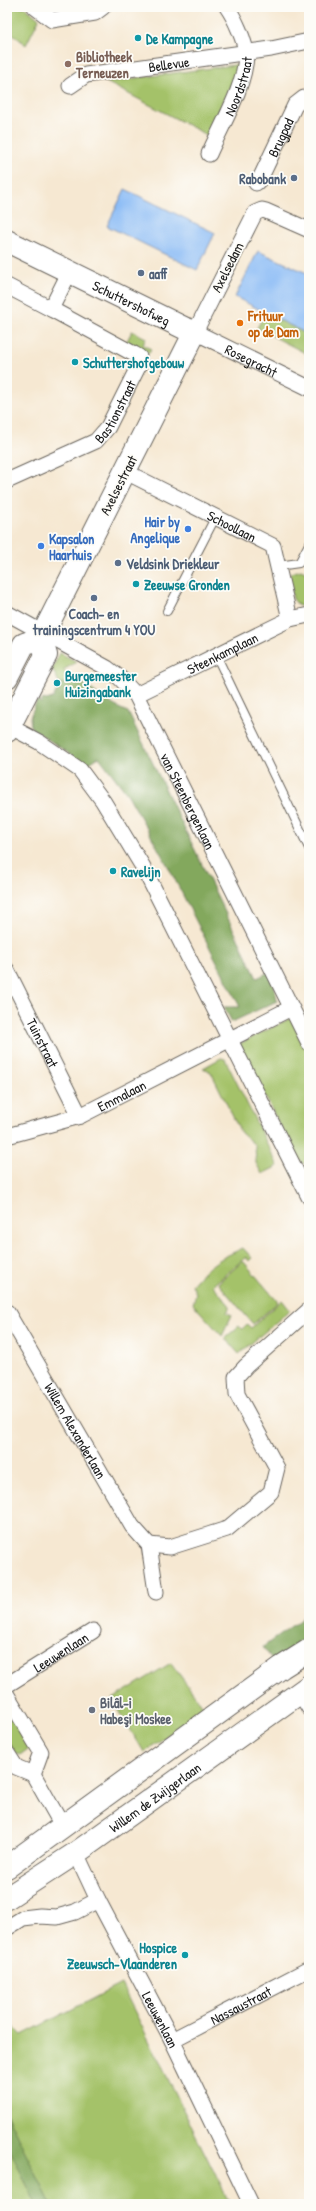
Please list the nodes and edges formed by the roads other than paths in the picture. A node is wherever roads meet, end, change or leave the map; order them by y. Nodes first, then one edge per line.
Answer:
1 (35, 7) edge
2 (103, 7) edge
3 (226, 7) edge
4 (309, 41) edge
5 (246, 53) junction
6 (70, 86) dead end
7 (309, 97) edge
8 (209, 154) dead end
9 (256, 183) dead end
10 (309, 230) edge
11 (7, 241) edge
12 (70, 271) junction
13 (7, 286) edge
14 (51, 309) junction
15 (195, 332) junction
16 (309, 388) edge
17 (124, 471) junction
18 (7, 481) edge
19 (215, 518) junction
20 (309, 544) edge
21 (278, 566) junction
22 (166, 611) dead end
23 (7, 613) edge
24 (309, 615) edge
25 (290, 619) junction
26 (42, 635) junction
27 (216, 655) junction
28 (7, 677) edge
29 (136, 695) junction
30 (8, 727) edge
31 (309, 848) edge
32 (7, 970) edge
33 (291, 1008) junction
34 (230, 1039) junction
35 (309, 1043) edge
36 (80, 1116) junction
37 (7, 1136) edge
38 (305, 1178) edge
39 (309, 1197) edge
40 (309, 1310) edge
41 (7, 1312) edge
42 (149, 1545) junction
43 (156, 1592) dead end
44 (93, 1631) dead end
45 (309, 1650) edge
46 (282, 1667) junction
47 (7, 1685) edge
48 (7, 1695) edge
49 (306, 1695) edge
50 (7, 1753) edge
51 (11, 1769) edge
52 (34, 1774) junction
53 (63, 1827) junction
54 (76, 1852) junction
55 (7, 1867) edge
56 (7, 1898) edge
57 (98, 1900) junction
58 (7, 1928) edge
59 (309, 1969) edge
60 (172, 2040) junction
61 (251, 2204) edge

1 - 2 street
3 - 5 street
4 - 5 street, Noordstraat
5 - 6 street, Bellevue
5 - 8 street, Noordstraat
7 - 9 street, Brugpad
10 - 15 street, Axelsedam
11 - 12 main road, Schuttershofweg
12 - 14 street
12 - 15 main road, Schuttershofweg
13 - 14 street
14 - 18 street, Bastionstraat
15 - 16 street, Rosegracht
15 - 17 main road, Axelsestraat
17 - 19 street, Schoollaan
17 - 26 main road, Axelsestraat
19 - 21 street, Schoollaan
19 - 22 lane
20 - 21 lane
21 - 25 street, Schoollaan
23 - 26 street, van Steenbergenlaan
24 - 25 street, Steenkamplaan
25 - 27 street, Steenkamplaan
26 - 28 main road
26 - 29 street, van Steenbergenlaan
26 - 30 main road
27 - 29 street, Steenkamplaan
27 - 31 lane
29 - 33 street, van Steenbergenlaan
30 - 34 street
32 - 36 street, Tuinstraat
33 - 34 street
33 - 35 street, van Steenbergenlaan
34 - 36 street, Emmalaan
34 - 38 street
36 - 37 street, Emmalaan
38 - 39 street
40 - 42 street
41 - 42 street, Willem Alexanderlaan
42 - 43 street
44 - 47 street, Leeuwenlaan
45 - 46 main road, Willem de Zwijgerlaan
46 - 49 main road, Willem de Zwijgerlaan
46 - 53 main road, Willem de Zwijgerlaan
48 - 52 street
49 - 54 main road, Willem de Zwijgerlaan
50 - 51 street
51 - 52 street
52 - 53 street, Leeuwenlaan
53 - 54 main road, Leeuwenlaan
53 - 55 main road, Willem de Zwijgerlaan
54 - 56 main road, Willem de Zwijgerlaan
54 - 57 street, Leeuwenlaan
57 - 58 street
57 - 60 street, Leeuwenlaan
59 - 60 street, Nassaustraat
60 - 61 street, Leeuwenlaan

